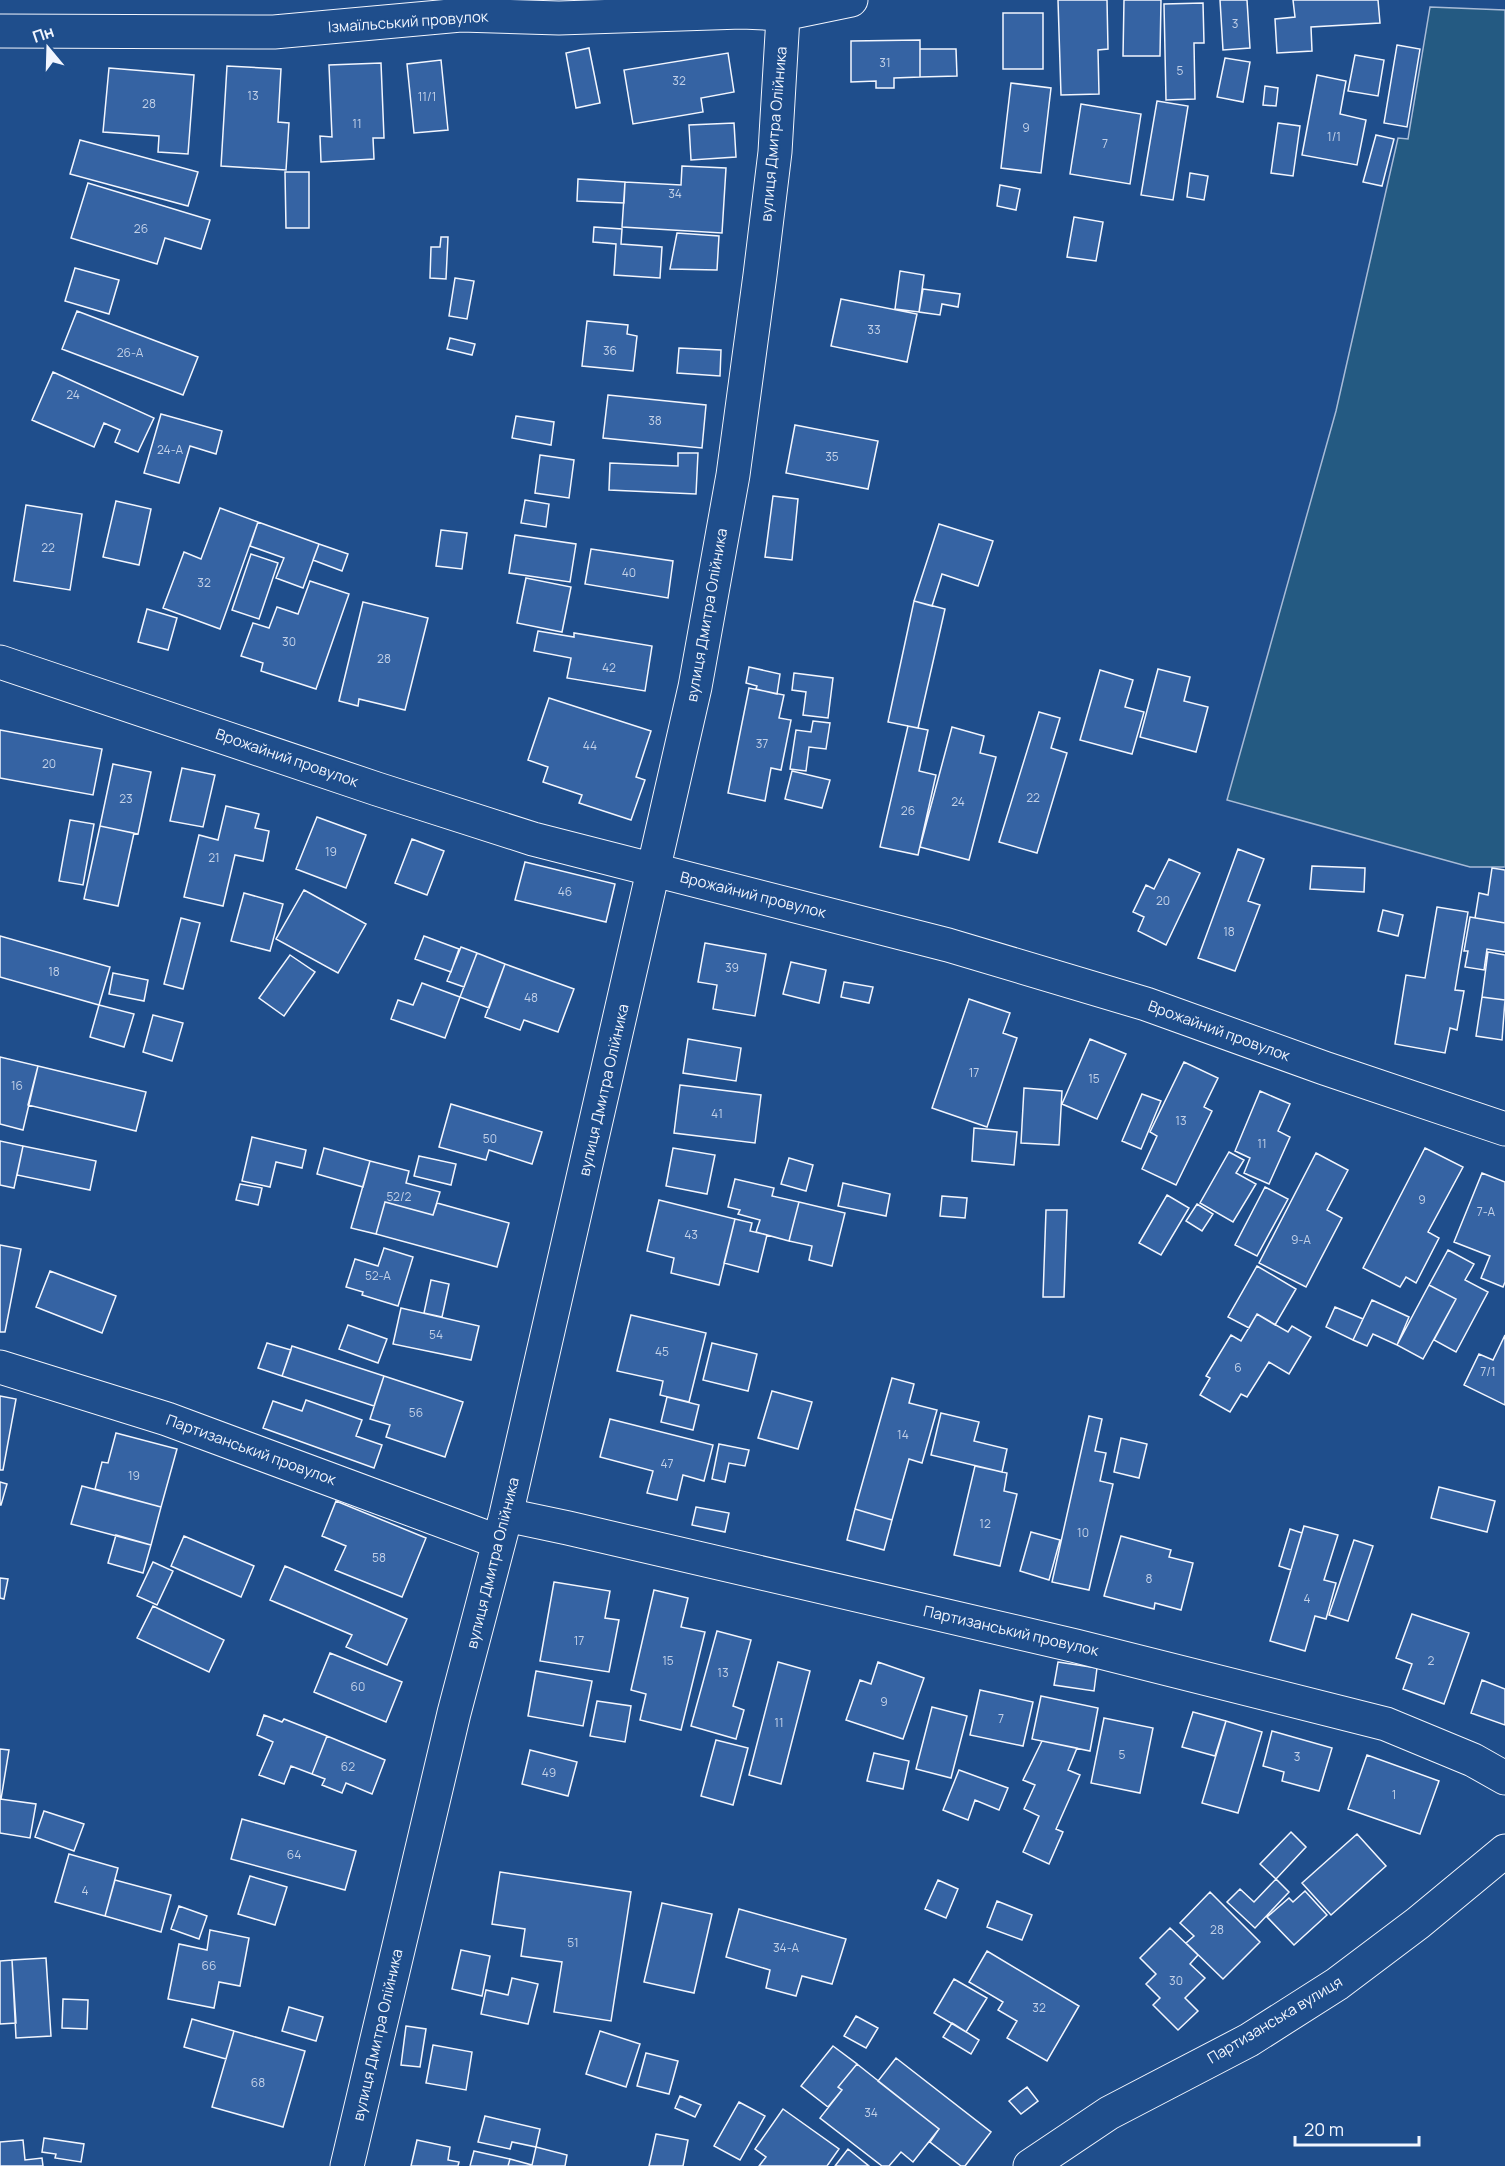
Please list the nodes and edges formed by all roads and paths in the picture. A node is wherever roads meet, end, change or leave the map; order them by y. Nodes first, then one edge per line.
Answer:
1 (851, 0) edge
2 (784, 7) edge
3 (0, 31) edge
4 (0, 662) edge
5 (654, 870) junction
6 (1505, 1129) edge
7 (0, 1368) edge
8 (502, 1529) junction
9 (1505, 1778) edge
10 (1505, 1851) edge
11 (347, 2166) edge
12 (1030, 2166) edge

1 - 2 street, Ізмаїльський провулок
2 - 3 street, Ізмаїльський провулок
2 - 5 street, вулиця Дмитра Олійника
4 - 5 street, Врожайний провулок
5 - 6 street, Врожайний провулок
5 - 8 street, вулиця Дмитра Олійника
7 - 8 street, Партизанський провулок
8 - 9 street, Партизанський провулок
8 - 11 street, вулиця Дмитра Олійника
10 - 12 street, Партизанська вулиця

